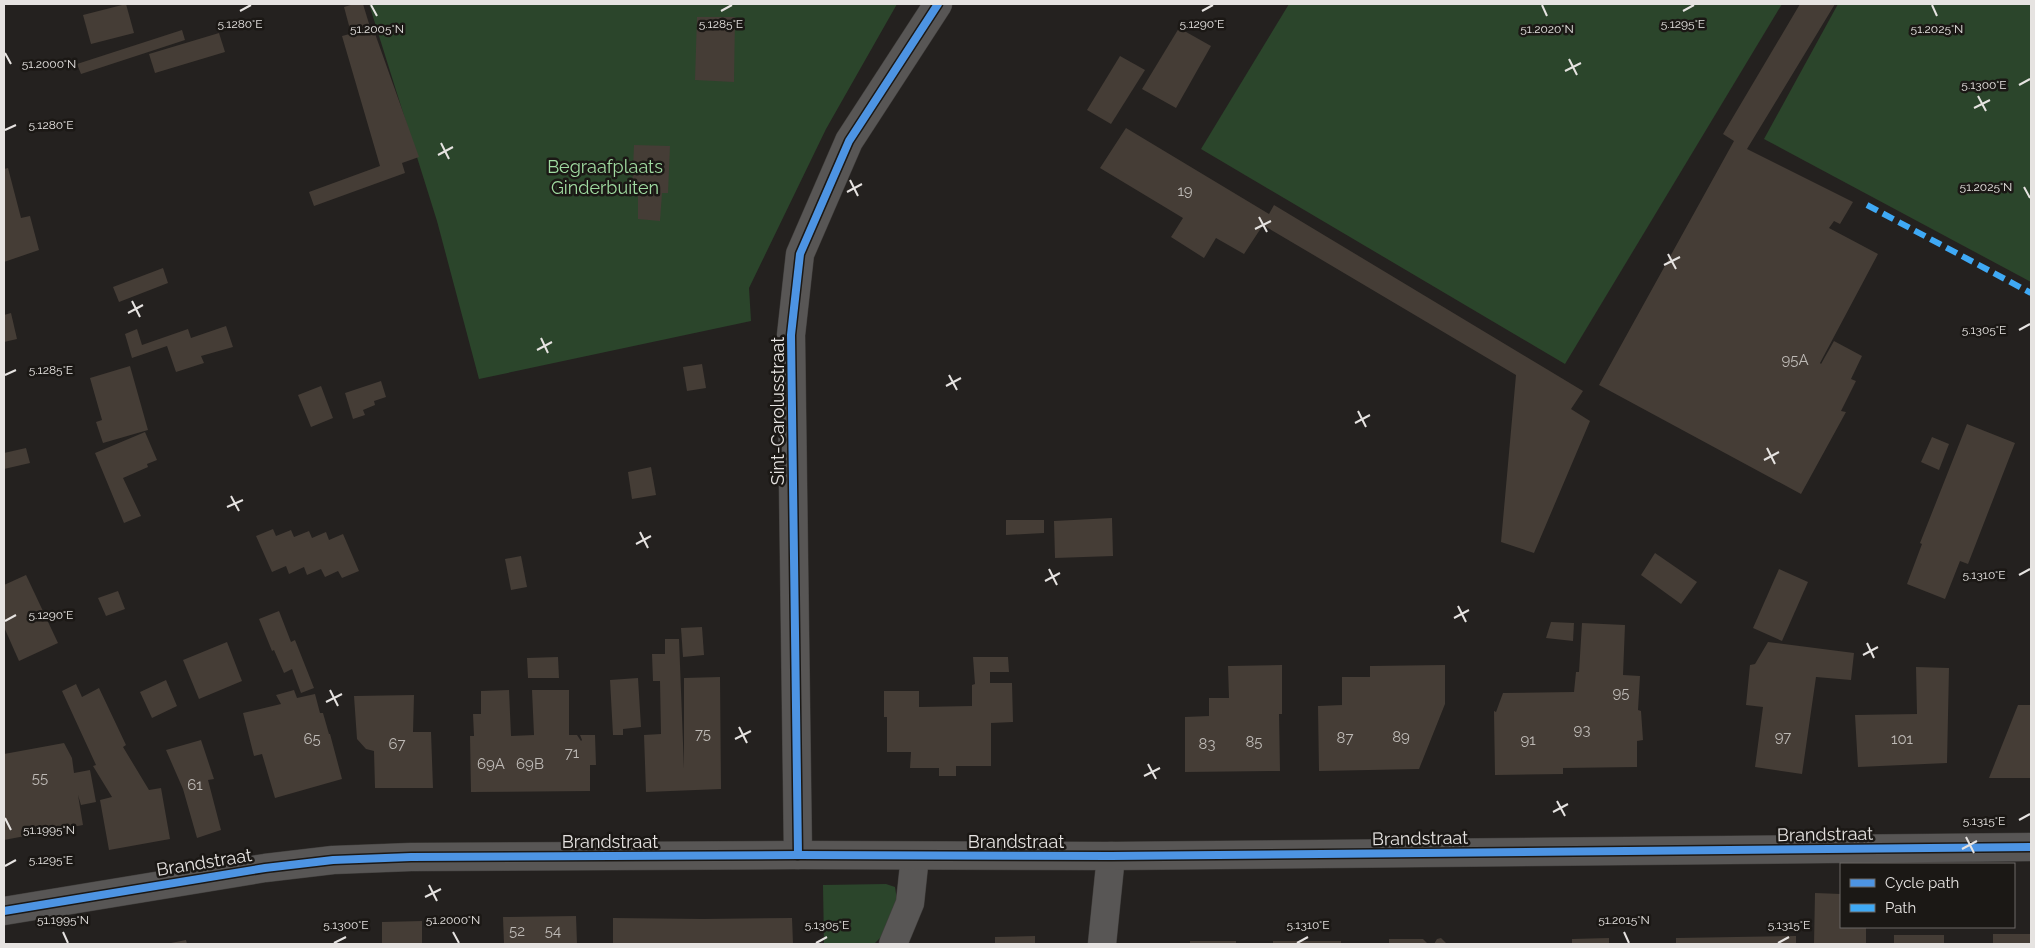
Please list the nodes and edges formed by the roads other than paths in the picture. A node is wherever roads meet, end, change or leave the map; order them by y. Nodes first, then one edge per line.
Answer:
1 (938, 4) edge
2 (2031, 847) edge
3 (798, 855) junction
4 (915, 856) junction
5 (1112, 856) junction
6 (4, 911) edge
7 (893, 944) edge
8 (1102, 944) edge

1 - 3 street, Sint-Carolusstraat
2 - 5 street, Brandstraat
3 - 4 street, Brandstraat
3 - 6 street, Brandstraat
4 - 5 street, Brandstraat
4 - 7 street
5 - 8 street

